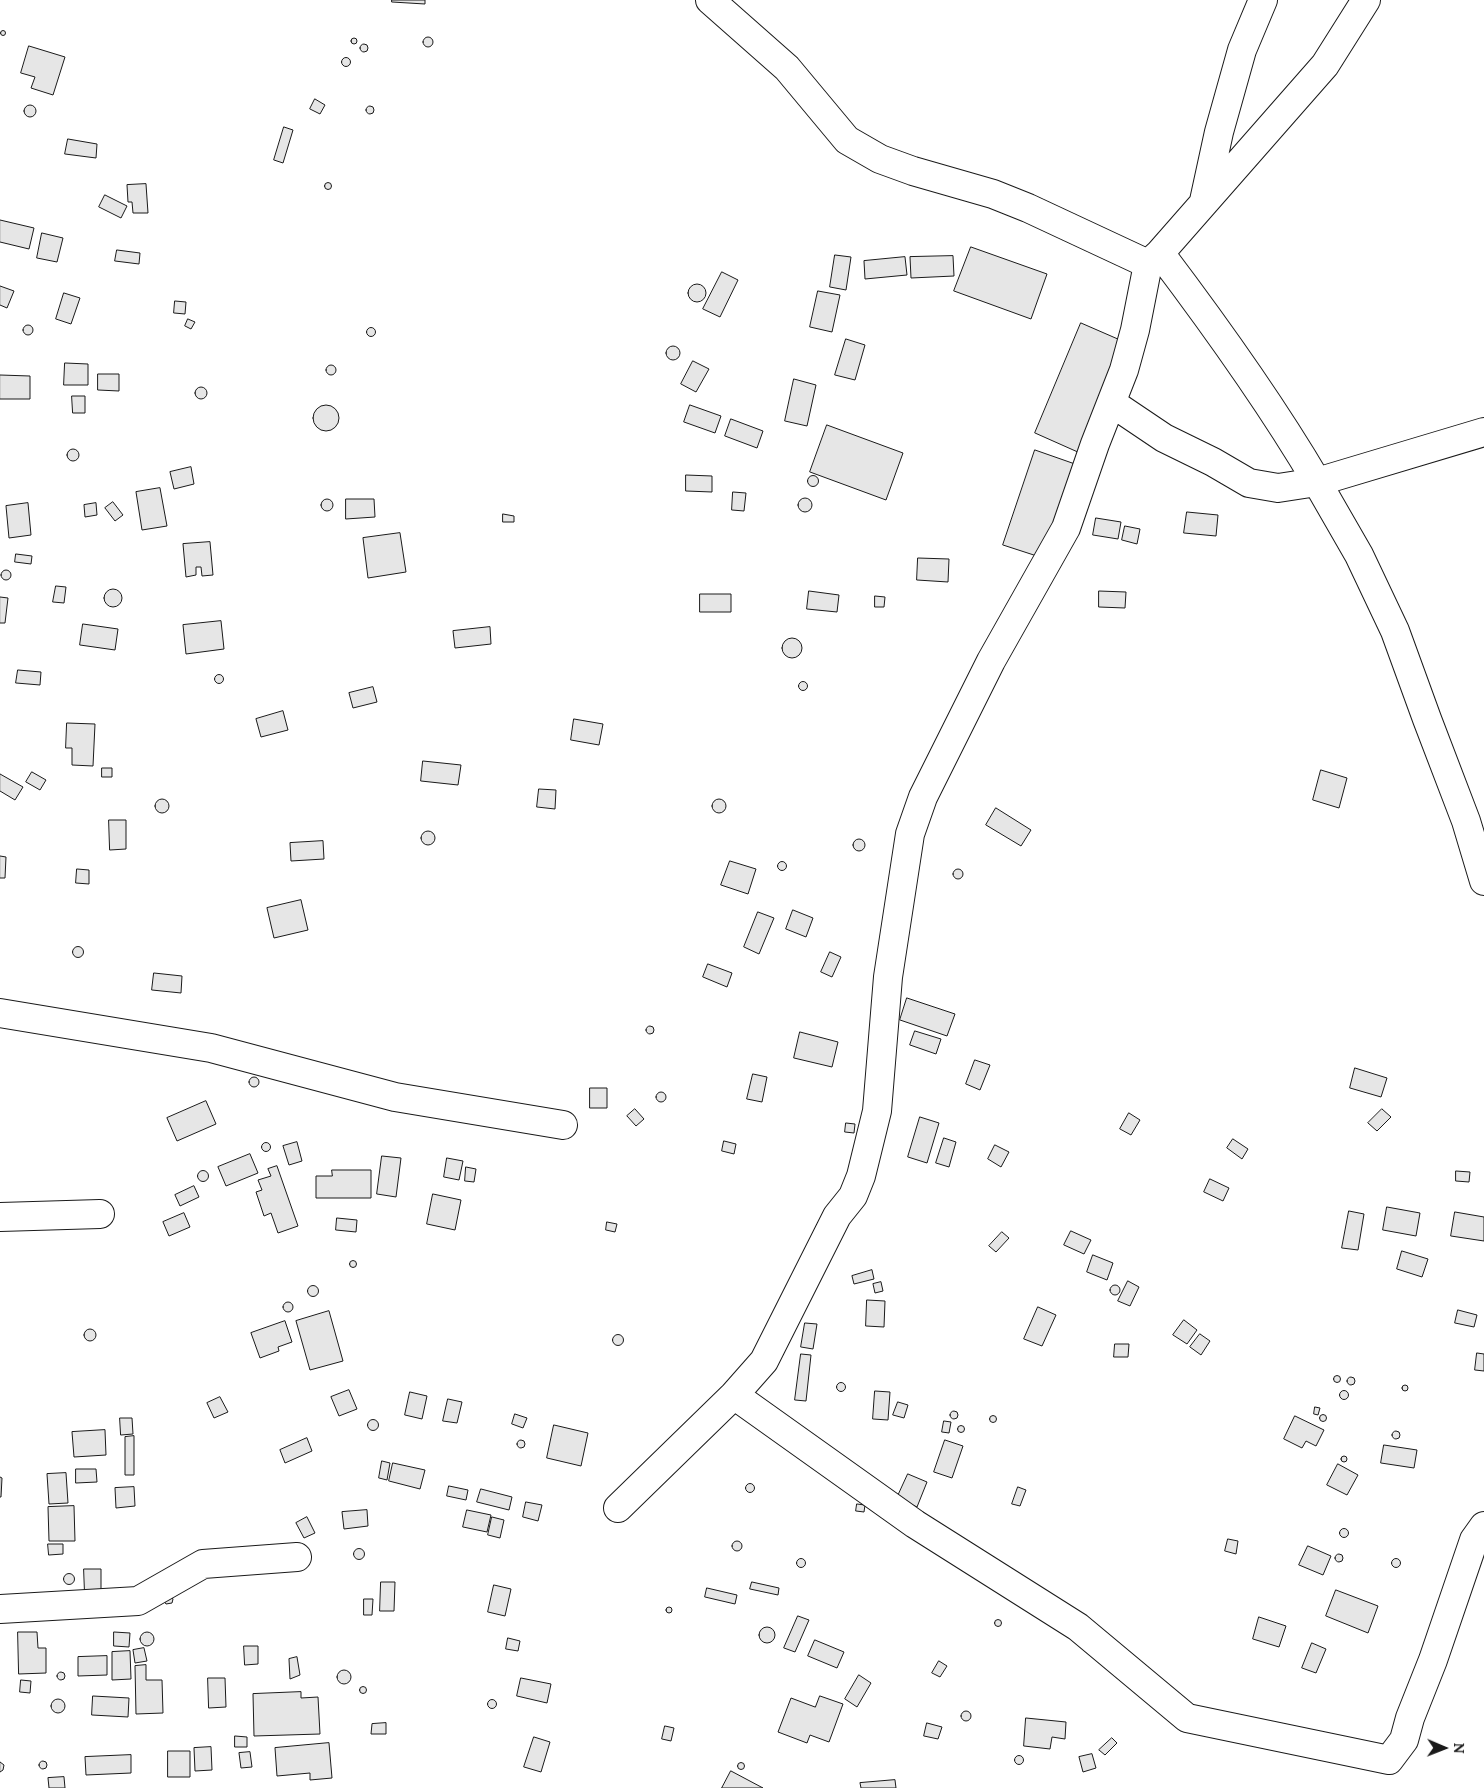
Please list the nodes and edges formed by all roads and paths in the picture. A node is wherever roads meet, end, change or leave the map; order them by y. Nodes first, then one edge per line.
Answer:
1 (710, 0) edge
2 (1262, 0) edge
3 (1366, 0) edge
4 (1204, 202) junction
5 (1154, 258) junction
6 (1112, 403) junction
7 (1484, 432) edge
8 (1317, 482) junction
9 (1484, 881) edge
10 (0, 1013) edge
11 (563, 1125) dead end
12 (100, 1214) dead end
13 (0, 1217) edge
14 (734, 1395) junction
15 (618, 1508) dead end
16 (1484, 1526) edge
17 (297, 1557) dead end
18 (0, 1609) edge

1 - 5 street
2 - 4 street
3 - 4 street
4 - 5 street
5 - 6 street
5 - 8 street
6 - 8 street
6 - 14 street
7 - 8 street
8 - 9 street
10 - 11 street
12 - 13 street
14 - 15 street
14 - 16 street
17 - 18 street

